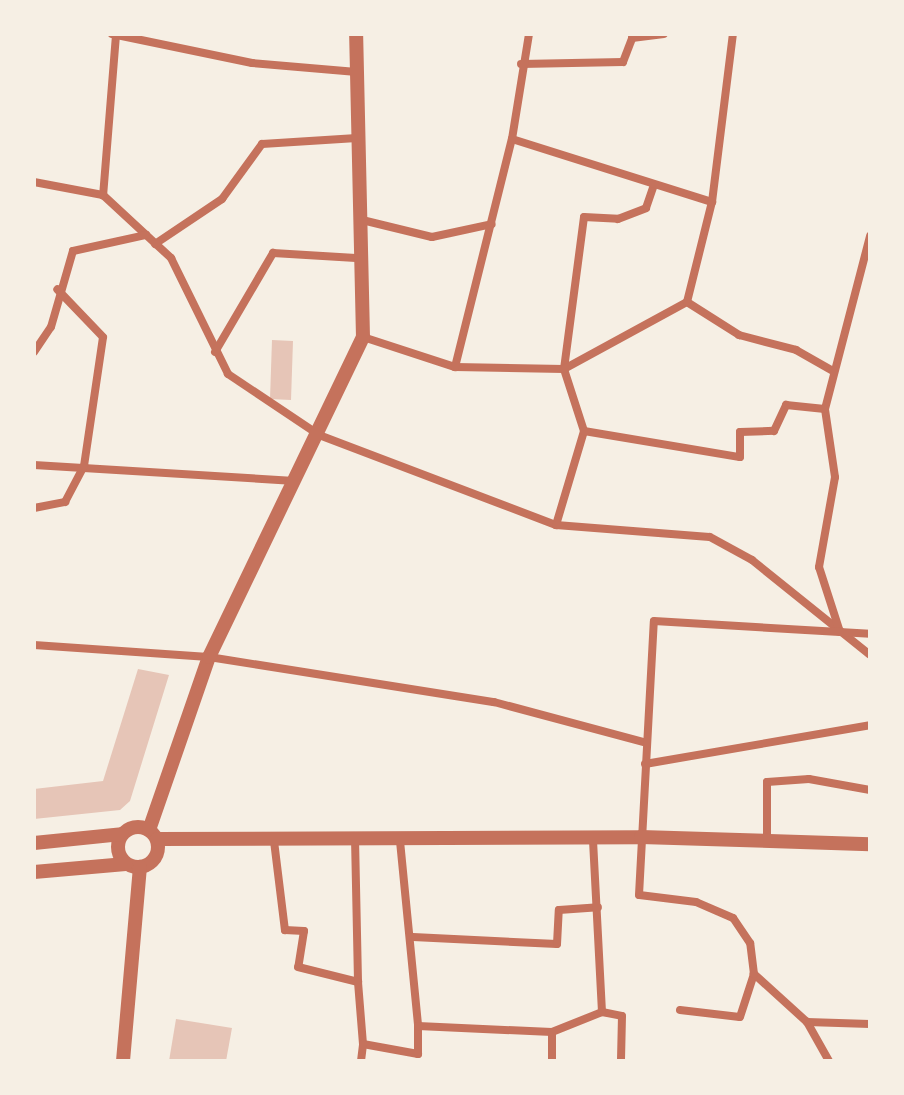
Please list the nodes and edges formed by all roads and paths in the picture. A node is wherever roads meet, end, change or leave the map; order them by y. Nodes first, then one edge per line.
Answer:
1 (114, 34) edge
2 (356, 34) edge
3 (528, 34) edge
4 (664, 34) edge
5 (733, 34) edge
6 (521, 64) junction
7 (357, 72) junction
8 (357, 138) junction
9 (512, 139) junction
10 (34, 182) edge
11 (654, 185) junction
12 (103, 195) junction
13 (712, 202) junction
14 (358, 219) junction
15 (492, 224) junction
16 (146, 235) junction
17 (870, 236) edge
18 (155, 244) junction
19 (356, 258) junction
20 (57, 289) junction
21 (687, 302) junction
22 (363, 337) junction
23 (34, 352) edge
24 (215, 352) junction
25 (455, 367) junction
26 (564, 369) junction
27 (833, 371) junction
28 (825, 409) junction
29 (584, 431) junction
30 (319, 435) junction
31 (34, 465) edge
32 (84, 466) junction
33 (296, 481) junction
34 (34, 508) edge
35 (556, 525) junction
36 (840, 632) junction
37 (870, 634) edge
38 (34, 645) edge
39 (870, 655) edge
40 (209, 657) junction
41 (870, 725) edge
42 (647, 743) junction
43 (645, 764) junction
44 (870, 790) edge
45 (122, 834) junction
46 (153, 834) junction
47 (641, 837) junction
48 (355, 838) junction
49 (593, 839) junction
50 (274, 841) junction
51 (400, 841) junction
52 (767, 841) junction
53 (34, 843) edge
54 (870, 844) edge
55 (133, 865) junction
56 (34, 872) edge
57 (598, 907) junction
58 (413, 937) junction
59 (754, 974) junction
60 (358, 982) junction
61 (680, 1010) dead end
62 (602, 1012) junction
63 (807, 1022) junction
64 (870, 1024) edge
65 (418, 1026) junction
66 (552, 1032) junction
67 (363, 1044) junction
68 (123, 1061) edge
69 (361, 1061) edge
70 (552, 1061) edge
71 (621, 1061) edge
72 (829, 1061) edge

1 - 7 street
1 - 12 street
2 - 7 street
3 - 6 street
4 - 6 street
5 - 13 street
6 - 9 street
7 - 8 street
8 - 14 street
8 - 18 street
9 - 11 street
9 - 15 street
10 - 12 street
11 - 13 street
11 - 26 street
12 - 16 street
13 - 21 street
14 - 15 street
14 - 19 street
15 - 25 street
16 - 18 street
16 - 20 street
17 - 27 street
18 - 24 street
19 - 22 street
19 - 24 street
20 - 23 street
20 - 32 street
21 - 26 street
21 - 27 street
22 - 25 street
22 - 30 street
24 - 30 street
25 - 26 street
26 - 29 street
27 - 28 street
28 - 29 street
28 - 36 street
29 - 35 street
30 - 33 street
30 - 35 street
31 - 32 street
32 - 33 street
32 - 34 street
33 - 40 street
35 - 36 street
36 - 37 street
36 - 39 street
36 - 42 street
38 - 40 street
40 - 42 street
40 - 46 street
41 - 43 street
42 - 43 street
43 - 47 street
44 - 52 street
45 - 46 street
45 - 53 street
45 - 55 street
46 - 50 street
46 - 55 street
47 - 49 street
47 - 52 street
47 - 59 street
48 - 50 street
48 - 51 street
48 - 60 street
49 - 51 street
49 - 57 street
50 - 60 street
51 - 58 street
52 - 54 street
55 - 56 street
55 - 68 street
57 - 58 street
57 - 62 street
58 - 65 street
59 - 61 street
59 - 63 street
60 - 67 street
62 - 66 street
62 - 71 street
63 - 64 street
63 - 72 street
65 - 66 street
65 - 67 street
66 - 70 street
67 - 69 street

